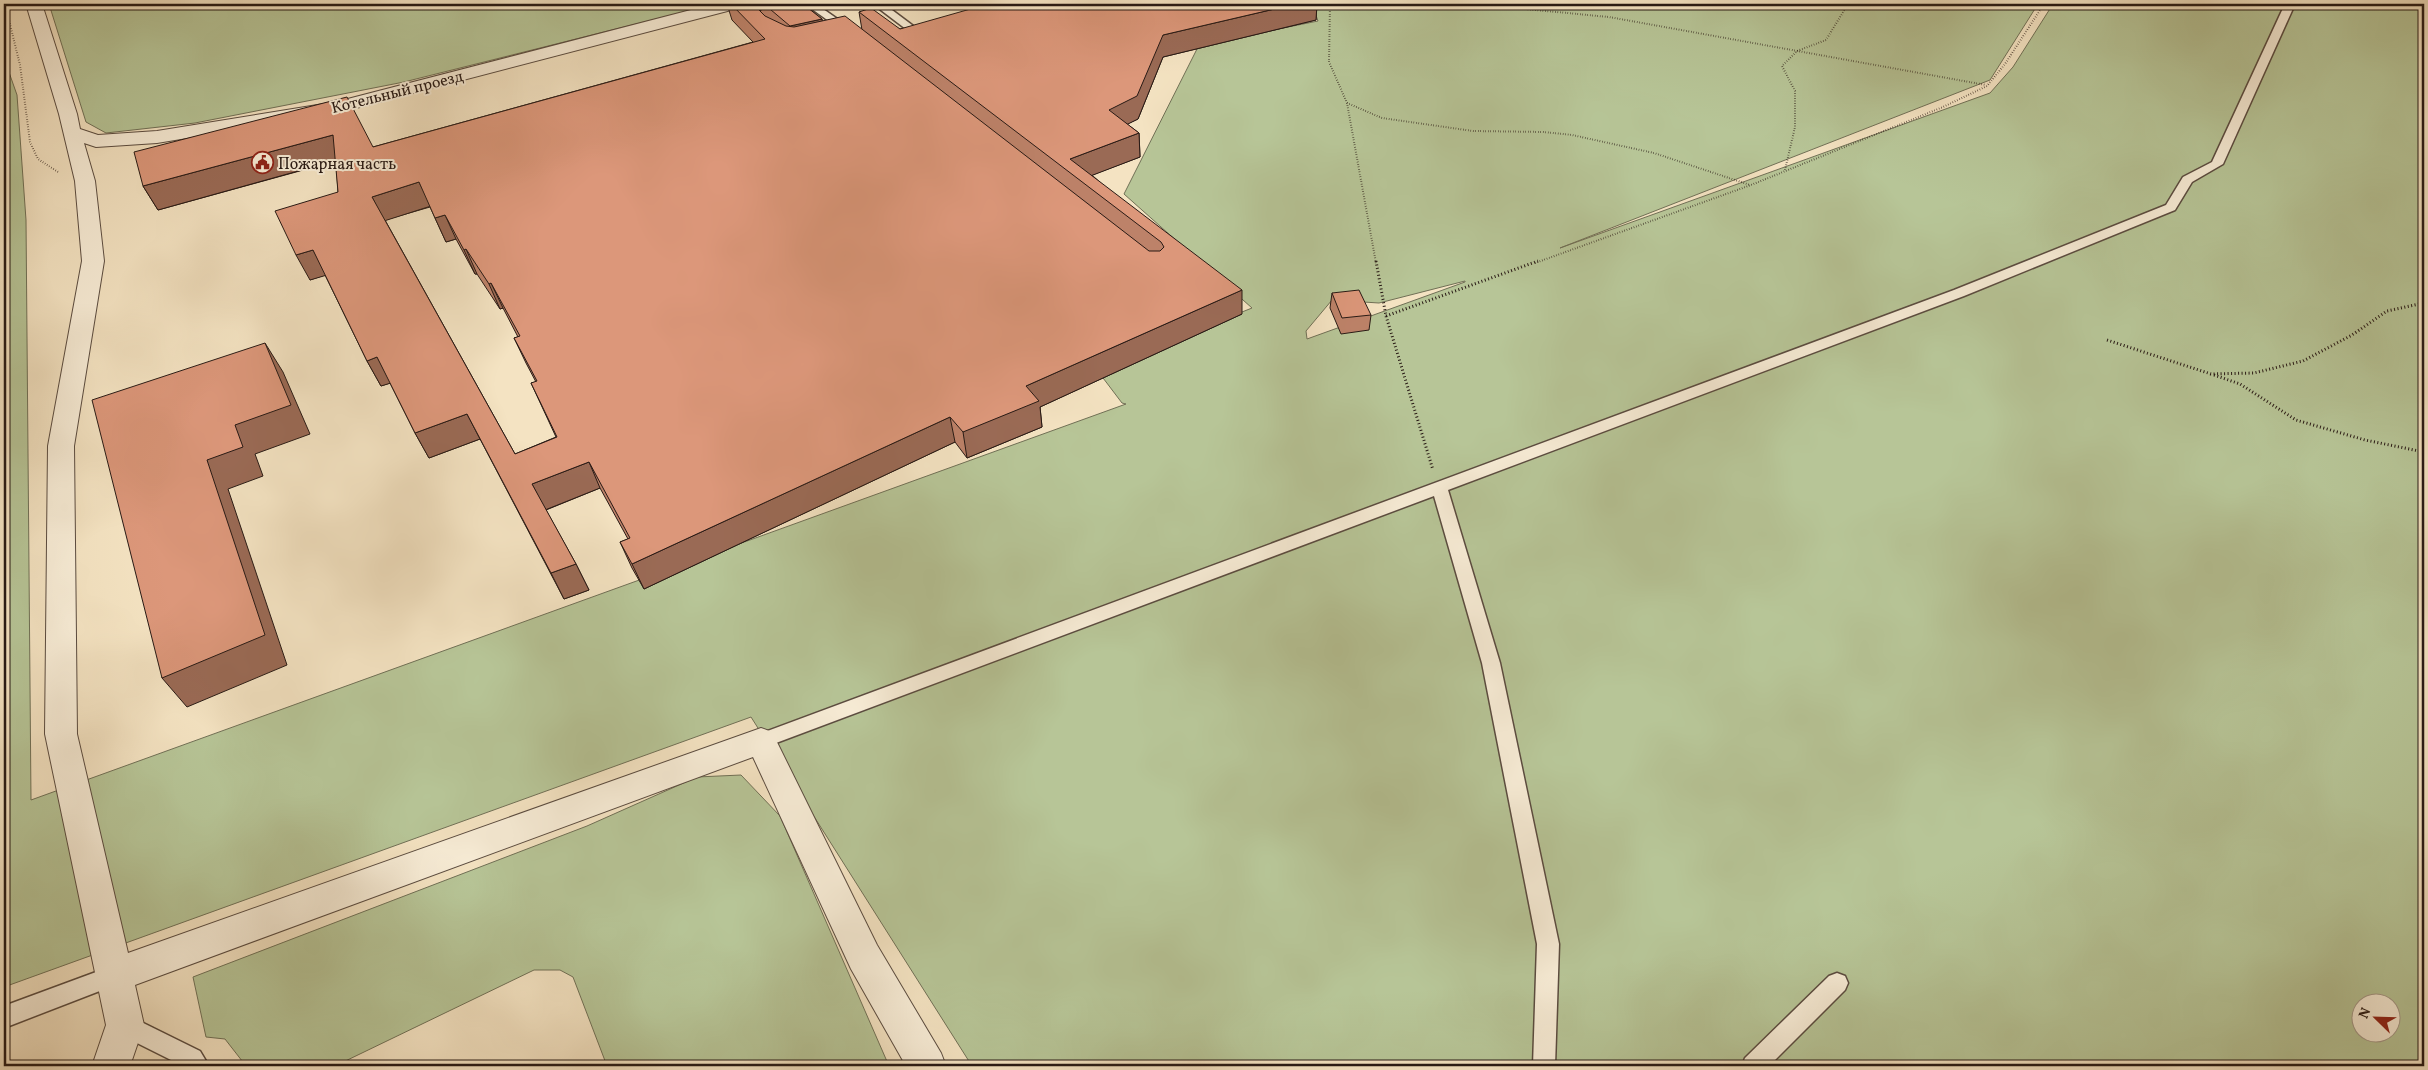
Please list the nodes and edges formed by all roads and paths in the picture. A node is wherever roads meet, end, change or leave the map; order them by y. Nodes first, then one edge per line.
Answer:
1 (4, 4) edge
2 (34, 4) edge
3 (733, 4) edge
4 (810, 4) edge
5 (878, 4) edge
6 (1330, 4) edge
7 (1473, 4) edge
8 (1848, 4) edge
9 (2044, 4) edge
10 (2290, 4) edge
11 (850, 31) junction
12 (833, 36) edge
13 (927, 40) edge
14 (864, 42) edge
15 (1797, 52) junction
16 (1987, 86) junction
17 (1347, 103) junction
18 (71, 132) junction
19 (1784, 171) junction
20 (85, 180) junction
21 (1751, 185) junction
22 (2424, 302) edge
23 (1386, 316) junction
24 (2107, 340) dead end
25 (2211, 374) junction
26 (2424, 452) edge
27 (1439, 487) junction
28 (761, 741) junction
29 (115, 975) junction
30 (1837, 983) dead end
31 (4, 1017) edge
32 (125, 1025) junction
33 (111, 1066) edge
34 (198, 1066) edge
35 (926, 1066) edge
36 (1544, 1066) edge
37 (1753, 1066) edge

1 - 20 path
2 - 18 street
3 - 18 street, Котельный проезд
4 - 11 lane
5 - 13 lane
6 - 17 path
7 - 15 path
8 - 15 path
9 - 16 path
10 - 27 lane
11 - 12 lane
11 - 14 lane
15 - 16 path
15 - 19 path
16 - 19 path
17 - 21 path
17 - 23 path
18 - 20 street
19 - 21 path
20 - 29 street
21 - 23 path
22 - 25 path
23 - 27 path
24 - 25 path
25 - 26 path
27 - 28 lane
27 - 36 lane
28 - 29 street
28 - 35 street
29 - 31 lane
29 - 32 street
30 - 37 lane
32 - 33 street
32 - 34 lane

